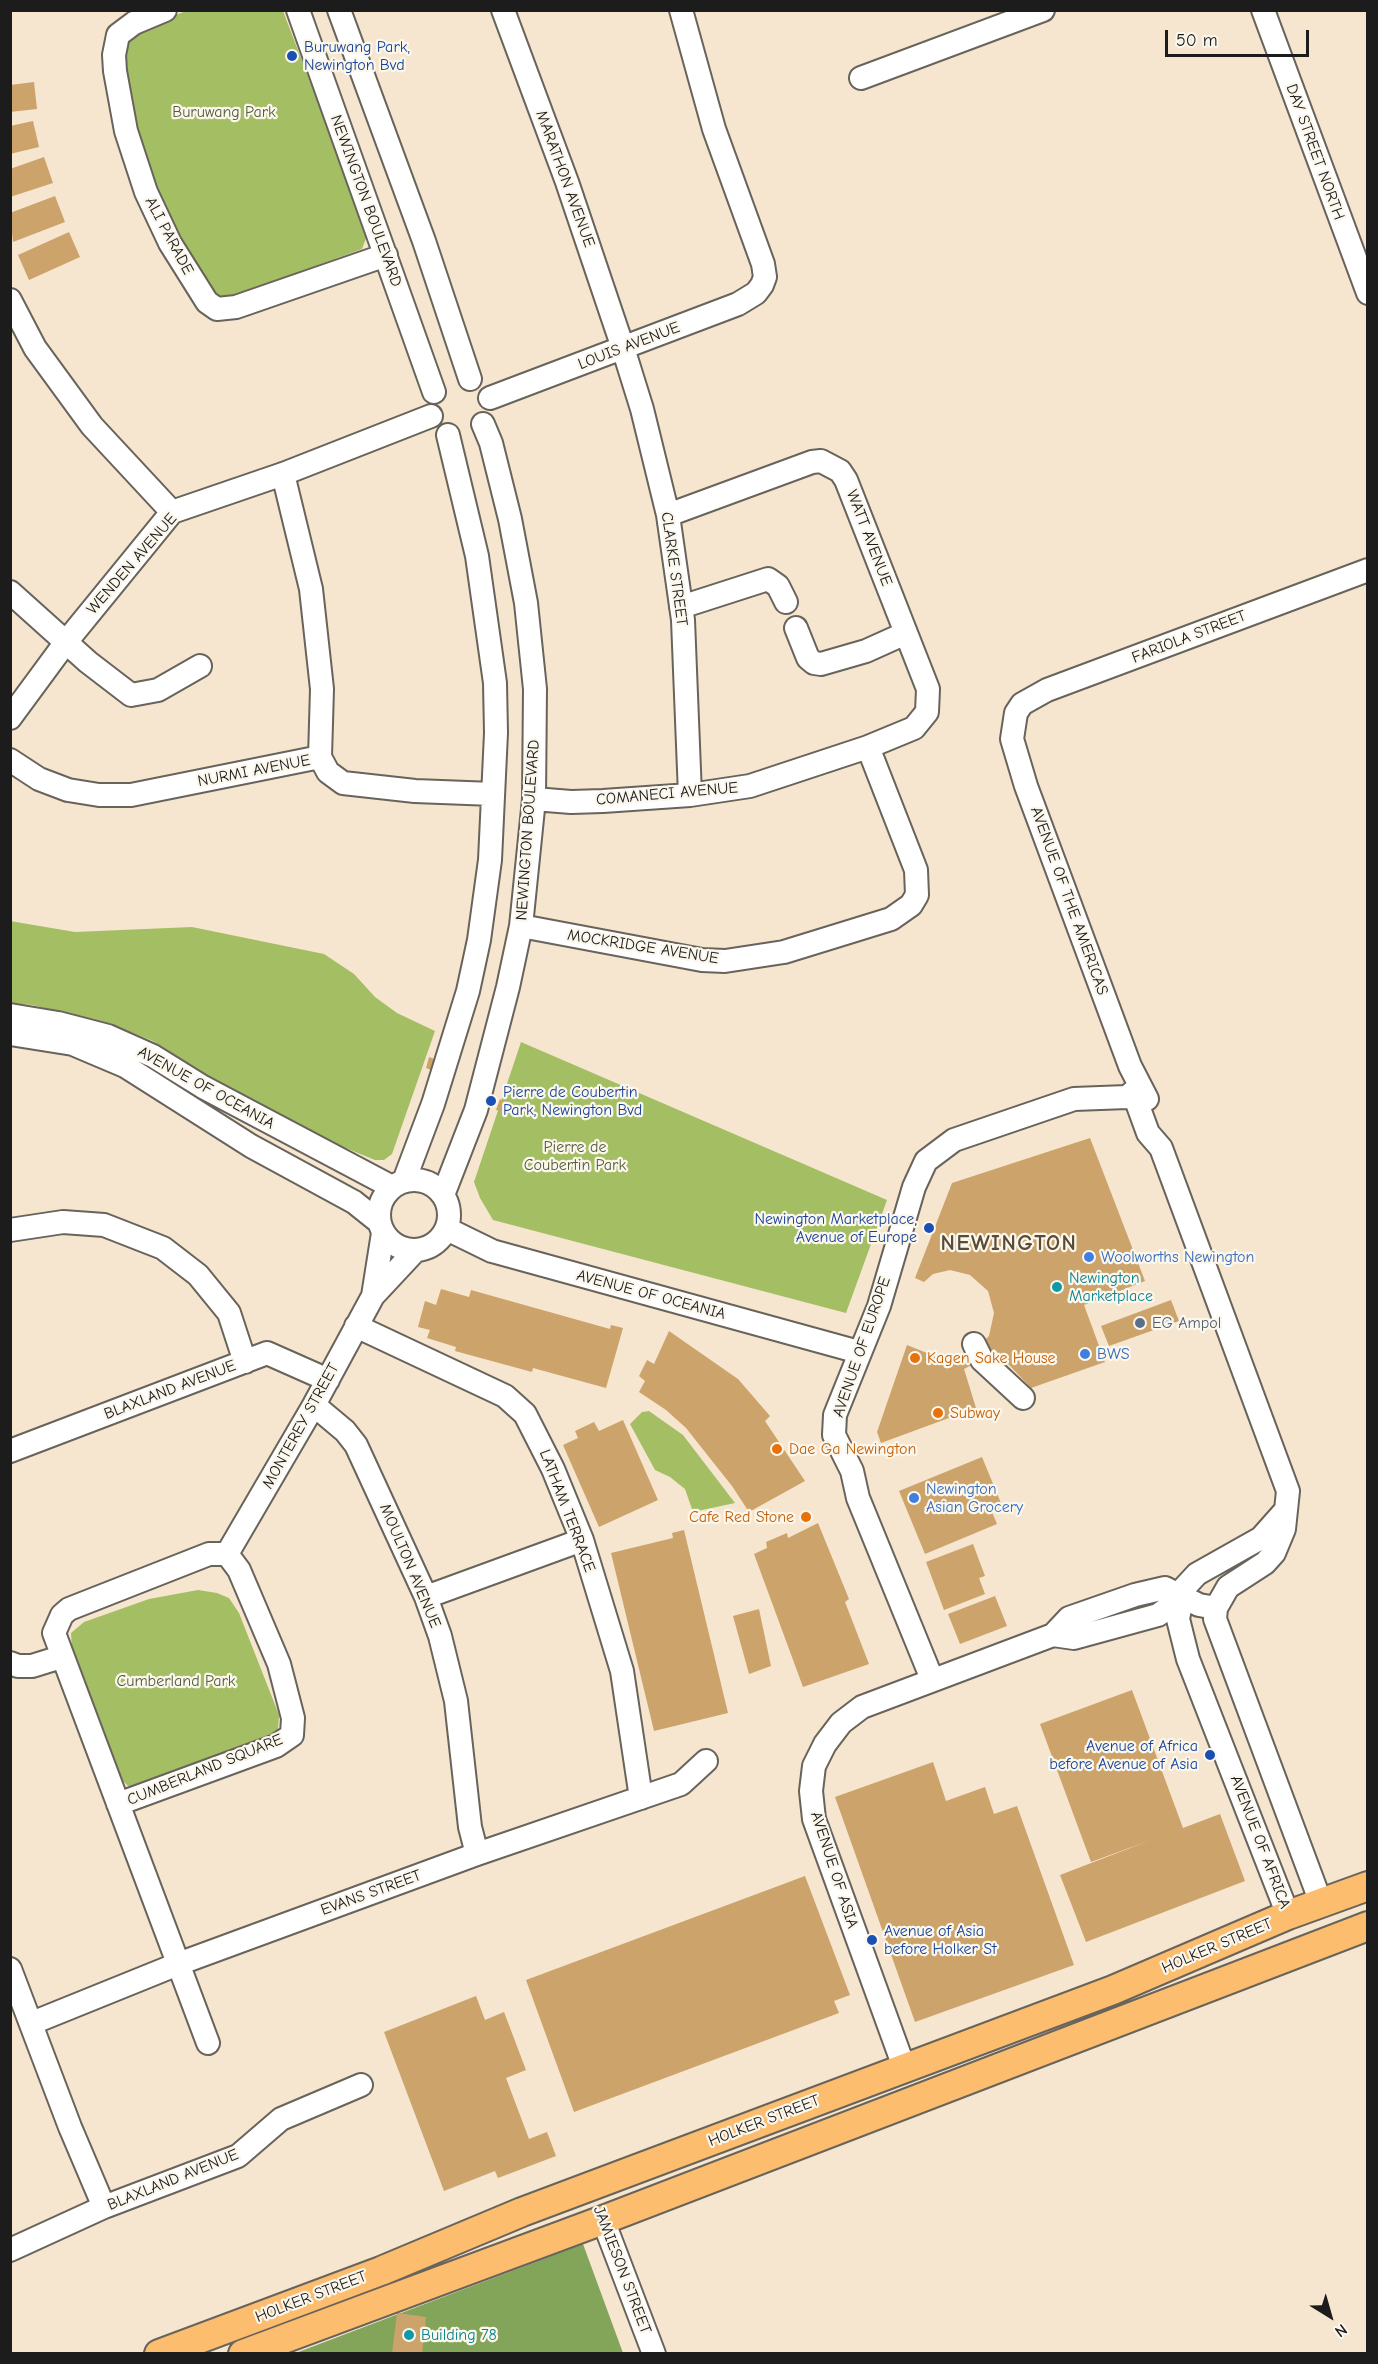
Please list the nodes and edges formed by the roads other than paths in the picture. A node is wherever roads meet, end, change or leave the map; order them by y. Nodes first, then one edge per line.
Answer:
1 (165, 10) edge
2 (298, 10) edge
3 (339, 10) edge
4 (503, 10) edge
5 (681, 10) edge
6 (1043, 10) edge
7 (1263, 10) edge
8 (861, 78) dead end
9 (386, 255) junction
10 (1368, 293) edge
11 (10, 300) edge
12 (623, 348) junction
13 (470, 379) junction
14 (434, 392) junction
15 (490, 398) junction
16 (431, 417) junction
17 (483, 424) junction
18 (448, 435) junction
19 (283, 474) junction
20 (172, 512) junction
21 (668, 515) junction
22 (1368, 570) edge
23 (10, 592) edge
24 (786, 603) dead end
25 (681, 607) junction
26 (796, 628) dead end
27 (906, 633) junction
28 (66, 642) junction
29 (200, 666) dead end
30 (927, 712) joint
31 (1016, 713) joint
32 (10, 718) edge
33 (868, 747) junction
34 (320, 757) junction
35 (10, 760) edge
36 (493, 794) junction
37 (690, 795) junction
38 (534, 799) junction
39 (521, 926) junction
40 (10, 1015) edge
41 (10, 1034) edge
42 (1139, 1087) junction
43 (1115, 1099) junction
44 (1142, 1117) junction
45 (1161, 1148) junction
46 (398, 1184) junction
47 (443, 1195) junction
48 (381, 1227) junction
49 (447, 1229) junction
50 (10, 1230) edge
51 (415, 1251) junction
52 (373, 1296) junction
53 (356, 1326) junction
54 (974, 1344) dead end
55 (859, 1352) junction
56 (245, 1362) junction
57 (328, 1380) junction
58 (1023, 1398) dead end
59 (315, 1405) junction
60 (10, 1451) edge
61 (1288, 1507) junction
62 (582, 1540) junction
63 (227, 1554) junction
64 (426, 1597) junction
65 (1182, 1598) junction
66 (1216, 1608) junction
67 (61, 1657) junction
68 (10, 1663) edge
69 (932, 1679) junction
70 (706, 1761) dead end
71 (641, 1798) junction
72 (118, 1804) junction
73 (477, 1854) junction
74 (1368, 1886) edge
75 (1321, 1903) junction
76 (1288, 1915) junction
77 (1368, 1926) edge
78 (1334, 1938) junction
79 (1301, 1950) junction
80 (178, 1964) junction
81 (10, 1969) edge
82 (32, 2023) junction
83 (208, 2043) dead end
84 (904, 2067) junction
85 (361, 2085) dead end
86 (591, 2187) junction
87 (105, 2207) junction
88 (603, 2220) junction
89 (10, 2250) edge
90 (159, 2354) edge
91 (243, 2354) edge
92 (654, 2354) edge

1 - 9 street, ALI PARADE
2 - 9 street, NEWINGTON BOULEVARD
3 - 13 street
4 - 12 street, MARATHON AVENUE
5 - 12 street, LOUIS AVENUE
6 - 8 street
7 - 10 street, DAY STREET NORTH
9 - 14 street, NEWINGTON BOULEVARD
11 - 20 street
12 - 15 street, LOUIS AVENUE
12 - 21 street, CLARKE STREET
13 - 14 street
13 - 15 street
14 - 16 street
15 - 17 street
16 - 18 street
16 - 19 street, WENDEN AVENUE
17 - 18 street
17 - 38 street, NEWINGTON BOULEVARD
18 - 36 street
19 - 20 street, WENDEN AVENUE
19 - 34 street
20 - 28 street, WENDEN AVENUE
21 - 25 street, CLARKE STREET
21 - 27 street, WATT AVENUE
22 - 31 street, FARIOLA STREET
23 - 28 street
24 - 25 street
25 - 37 street, CLARKE STREET
26 - 27 street
27 - 30 street, WATT AVENUE
28 - 29 street
28 - 32 street, WENDEN AVENUE
30 - 33 street, COMANECI AVENUE
31 - 42 street, AVENUE OF THE AMERICAS
33 - 37 street, COMANECI AVENUE
33 - 39 street, MOCKRIDGE AVENUE
34 - 35 street, NURMI AVENUE
34 - 36 street, NURMI AVENUE
36 - 46 street
37 - 38 street, COMANECI AVENUE
38 - 39 street, NEWINGTON BOULEVARD
39 - 47 street, NEWINGTON BOULEVARD
40 - 46 street, AVENUE OF OCEANIA
41 - 48 street, AVENUE OF OCEANIA
42 - 43 street, AVENUE OF EUROPE
42 - 44 street, AVENUE OF THE AMERICAS
42 - 45 street, AVENUE OF THE AMERICAS
43 - 44 street
43 - 55 street, AVENUE OF EUROPE
44 - 45 street, AVENUE OF THE AMERICAS
45 - 61 street, AVENUE OF THE AMERICAS
46 - 47 street
46 - 48 street
47 - 49 street
48 - 51 street
48 - 52 street, MONTEREY STREET
49 - 51 street
49 - 55 street, AVENUE OF OCEANIA
50 - 56 street
51 - 52 street, MONTEREY STREET
52 - 53 street, MONTEREY STREET
53 - 57 street, MONTEREY STREET
53 - 62 street, LATHAM TERRACE
54 - 58 street
55 - 69 street, AVENUE OF EUROPE
56 - 57 street, BLAXLAND AVENUE
56 - 60 street, BLAXLAND AVENUE
57 - 59 street, MONTEREY STREET
59 - 63 street, MONTEREY STREET
59 - 64 street, MOULTON AVENUE
61 - 65 street
61 - 66 street, AVENUE OF THE AMERICAS
62 - 64 street
62 - 71 street, LATHAM TERRACE
63 - 67 street, CUMBERLAND SQUARE
63 - 72 street, CUMBERLAND SQUARE
64 - 73 street, MOULTON AVENUE
65 - 66 street, AVENUE OF ASIA
65 - 69 street, AVENUE OF ASIA
65 - 76 street, AVENUE OF AFRICA
66 - 75 street
67 - 68 street
67 - 72 street, CUMBERLAND SQUARE
69 - 84 street, AVENUE OF ASIA
70 - 71 street, EVANS STREET
71 - 73 street, EVANS STREET
72 - 80 street
73 - 80 street, EVANS STREET
74 - 75 main road, HOLKER STREET
75 - 76 main road, HOLKER STREET
75 - 78 main road
76 - 79 main road, AVENUE OF AFRICA
76 - 84 main road, HOLKER STREET
77 - 78 main road, HOLKER STREET
78 - 79 main road, HOLKER STREET
79 - 88 main road, HOLKER STREET
80 - 82 street, EVANS STREET
80 - 83 street
81 - 82 street
82 - 87 street
84 - 86 main road, HOLKER STREET
85 - 87 street, BLAXLAND AVENUE
86 - 88 main road, JAMIESON STREET
86 - 90 main road, HOLKER STREET
87 - 89 street, BLAXLAND AVENUE
88 - 91 main road, HOLKER STREET
88 - 92 street, JAMIESON STREET

